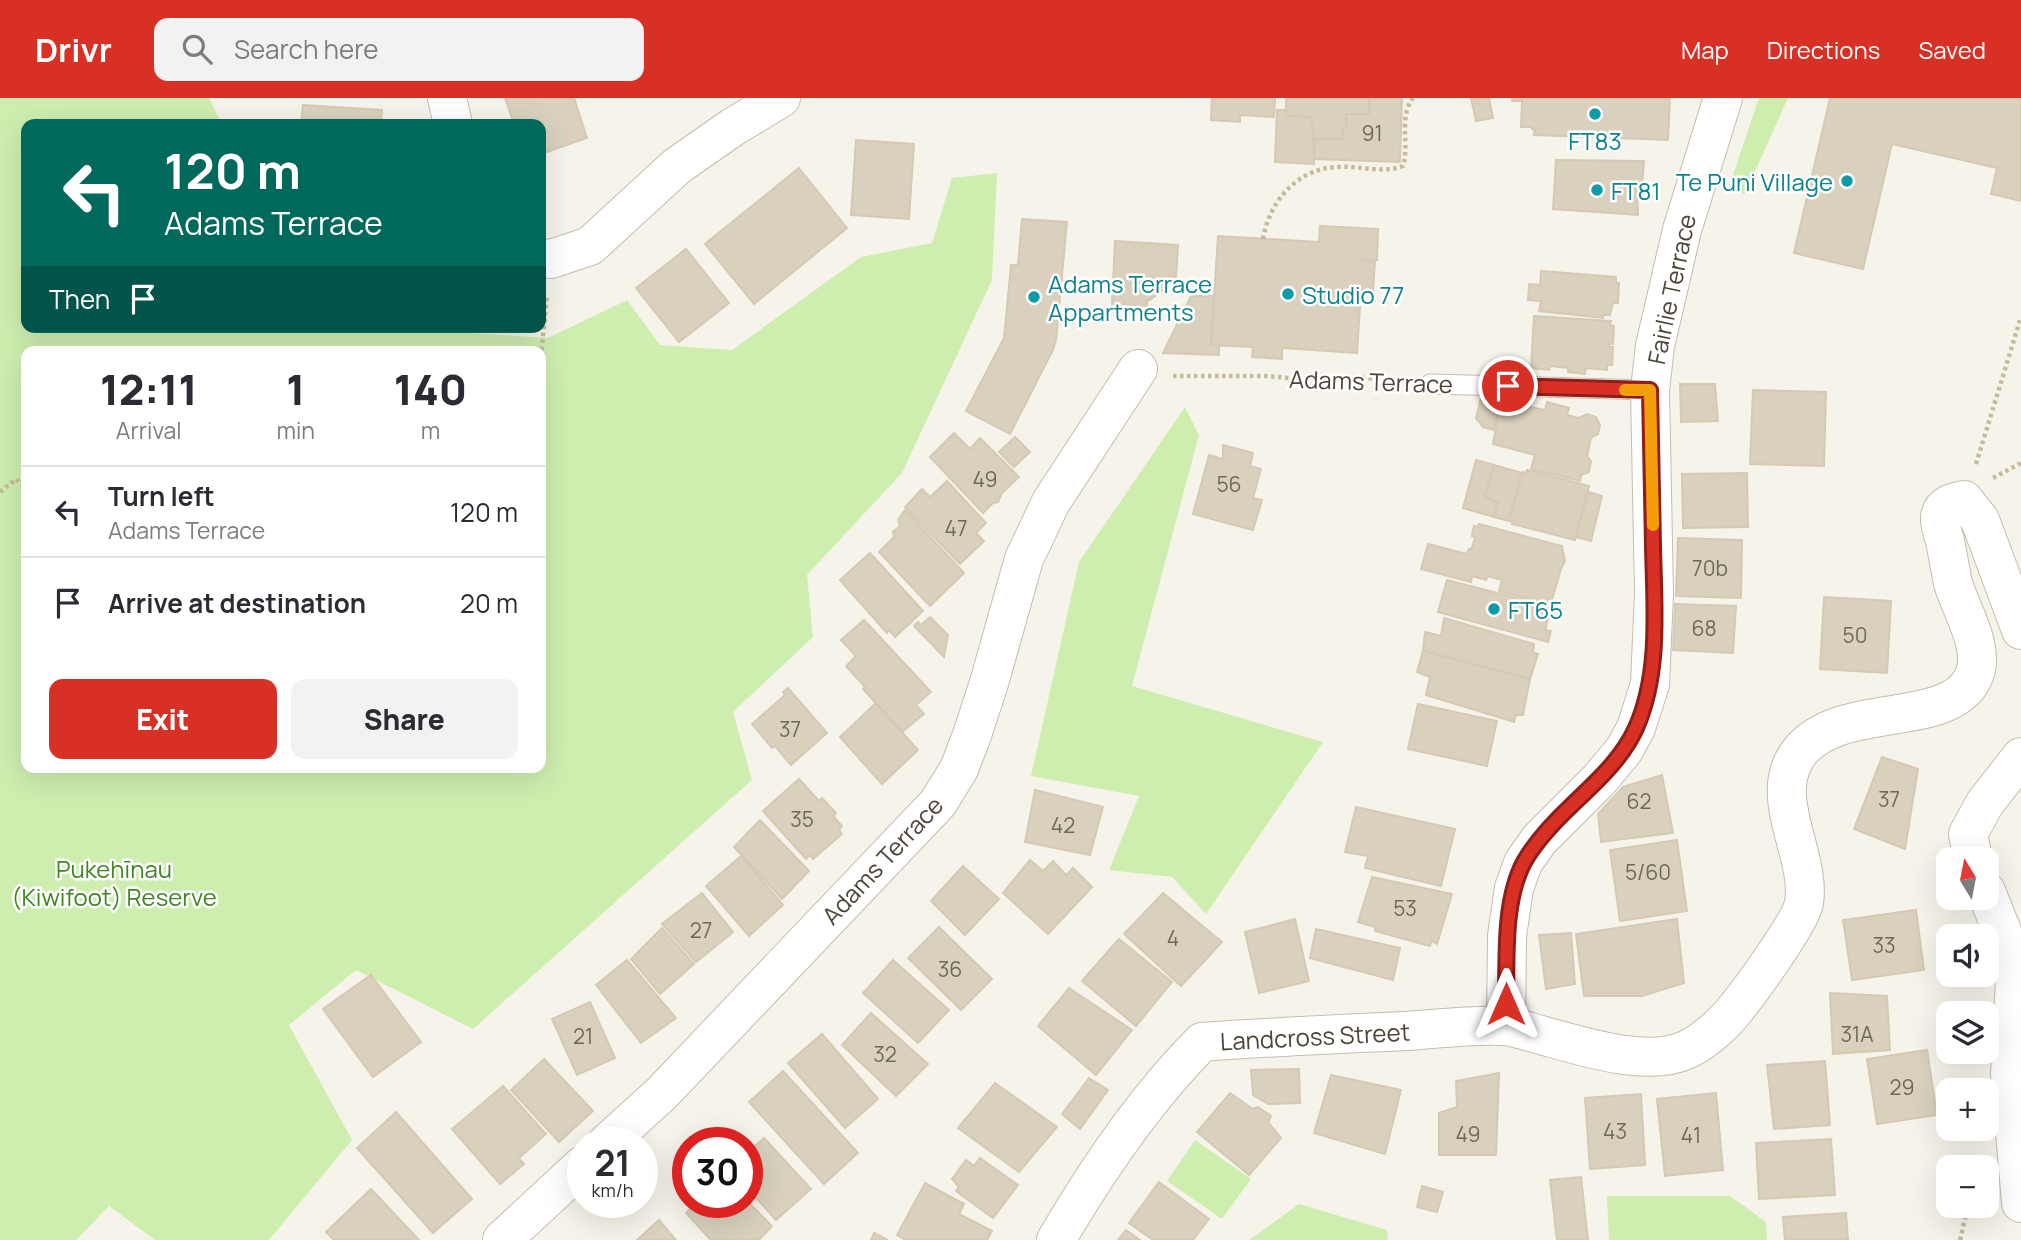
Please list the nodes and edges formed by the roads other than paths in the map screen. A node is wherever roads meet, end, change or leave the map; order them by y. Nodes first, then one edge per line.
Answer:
1 (447, 98) edge
2 (781, 98) edge
3 (1723, 98) edge
4 (452, 119) edge
5 (546, 259) edge
6 (1138, 369) dead end
7 (1430, 384) road end
8 (1650, 390) junction
9 (2021, 630) edge
10 (2021, 757) edge
11 (1971, 847) edge
12 (1994, 910) edge
13 (1506, 1026) junction
14 (625, 1127) edge
15 (567, 1180) edge
16 (2021, 1203) edge
17 (502, 1240) edge
18 (1056, 1240) edge

1 - 4 street
2 - 5 street
3 - 8 street, Fairlie Terrace
6 - 14 street, Adams Terrace
7 - 8 lane, Adams Terrace
8 - 13 street, Fairlie Terrace
9 - 13 street, Landcross Street
10 - 11 street
12 - 16 street
13 - 18 street, Landcross Street
15 - 17 street

